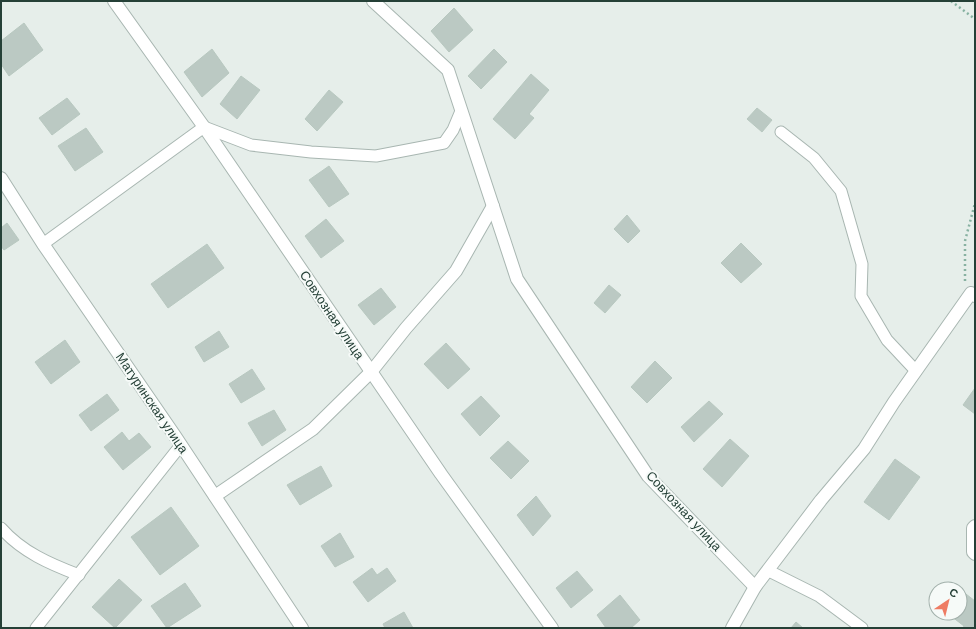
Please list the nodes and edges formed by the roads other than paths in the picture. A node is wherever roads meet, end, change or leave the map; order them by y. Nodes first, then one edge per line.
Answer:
1 (114, 1) edge
2 (373, 1) edge
3 (461, 111) junction
4 (204, 127) junction
5 (781, 132) dead end
6 (1, 178) edge
7 (493, 206) junction
8 (43, 244) junction
9 (973, 294) edge
10 (916, 371) junction
11 (371, 372) junction
12 (182, 445) junction
13 (215, 496) junction
14 (975, 526) edge
15 (1, 528) edge
16 (975, 554) edge
17 (769, 571) junction
18 (79, 575) junction
19 (755, 587) junction
20 (36, 628) edge
21 (302, 628) edge
22 (552, 628) edge
23 (732, 628) edge
24 (862, 628) edge

1 - 4 street, Совхозная улица
2 - 3 street, Совхозная улица
3 - 4 lane
3 - 7 street, Совхозная улица
4 - 8 lane
4 - 11 street, Совхозная улица
5 - 10 lane
6 - 8 street, Матуринская улица
7 - 11 street
7 - 19 street, Совхозная улица
8 - 12 street, Матуринская улица
9 - 10 street
10 - 17 street
11 - 13 street
11 - 22 street, Совхозная улица
12 - 13 street, Матуринская улица
12 - 18 lane
13 - 21 street, Матуринская улица
14 - 16 street
15 - 18 lane
17 - 19 street
17 - 24 lane
18 - 20 lane
19 - 23 street

